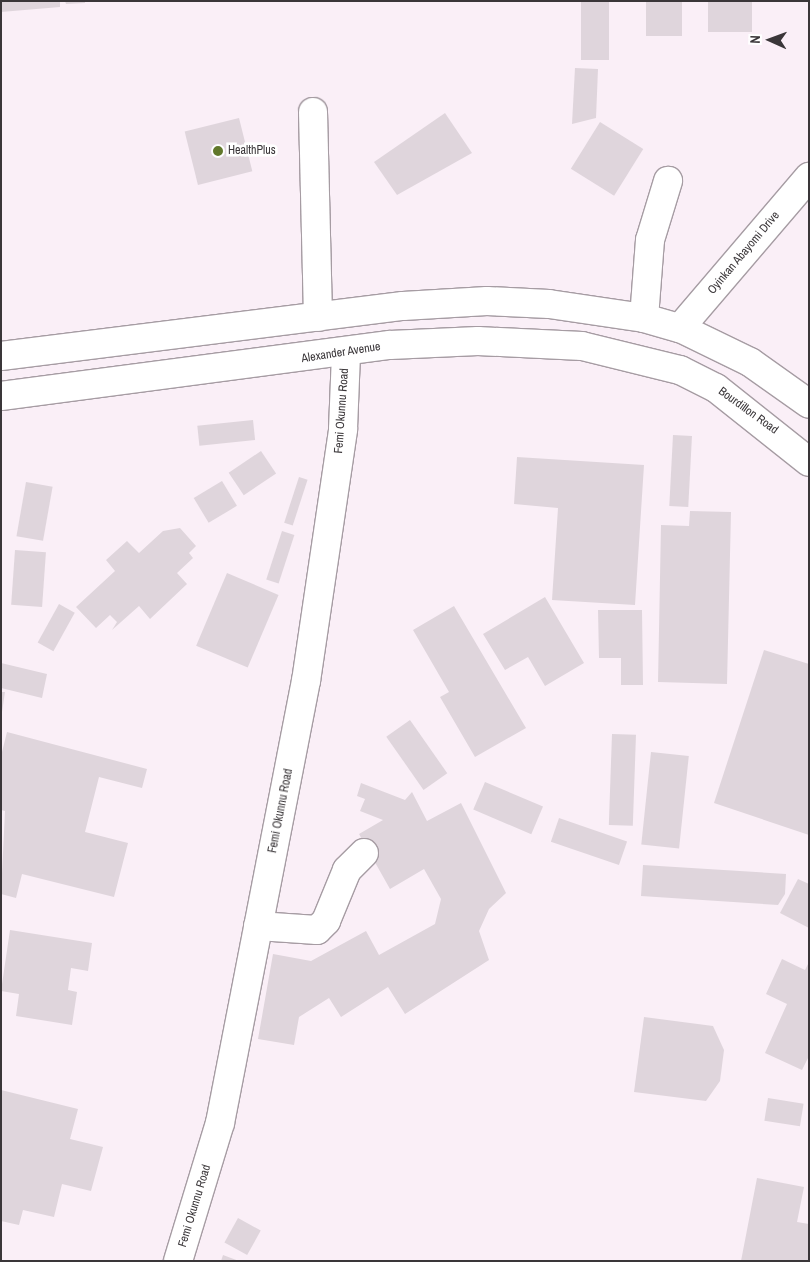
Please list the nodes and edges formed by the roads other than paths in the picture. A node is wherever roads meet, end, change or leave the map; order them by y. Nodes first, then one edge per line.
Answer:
1 (313, 112) dead end
2 (809, 177) edge
3 (668, 181) dead end
4 (318, 317) junction
5 (644, 318) junction
6 (680, 328) junction
7 (13, 354) edge
8 (346, 354) junction
9 (680, 370) joint
10 (29, 392) junction
11 (1, 396) edge
12 (809, 404) edge
13 (809, 462) edge
14 (364, 853) dead end
15 (258, 926) junction
16 (178, 1261) edge

1 - 4 main road
2 - 6 main road, Oyinkan Abayomi Drive
3 - 5 main road
4 - 5 main road
4 - 7 main road
5 - 6 main road
6 - 12 main road
7 - 10 main road
8 - 9 main road, Alexander Avenue
8 - 10 main road, Alexander Avenue
8 - 15 main road, Femi Okunnu Road
9 - 13 main road, Bourdillon Road
10 - 11 main road, Alexander Avenue
14 - 15 main road
15 - 16 main road, Femi Okunnu Road

